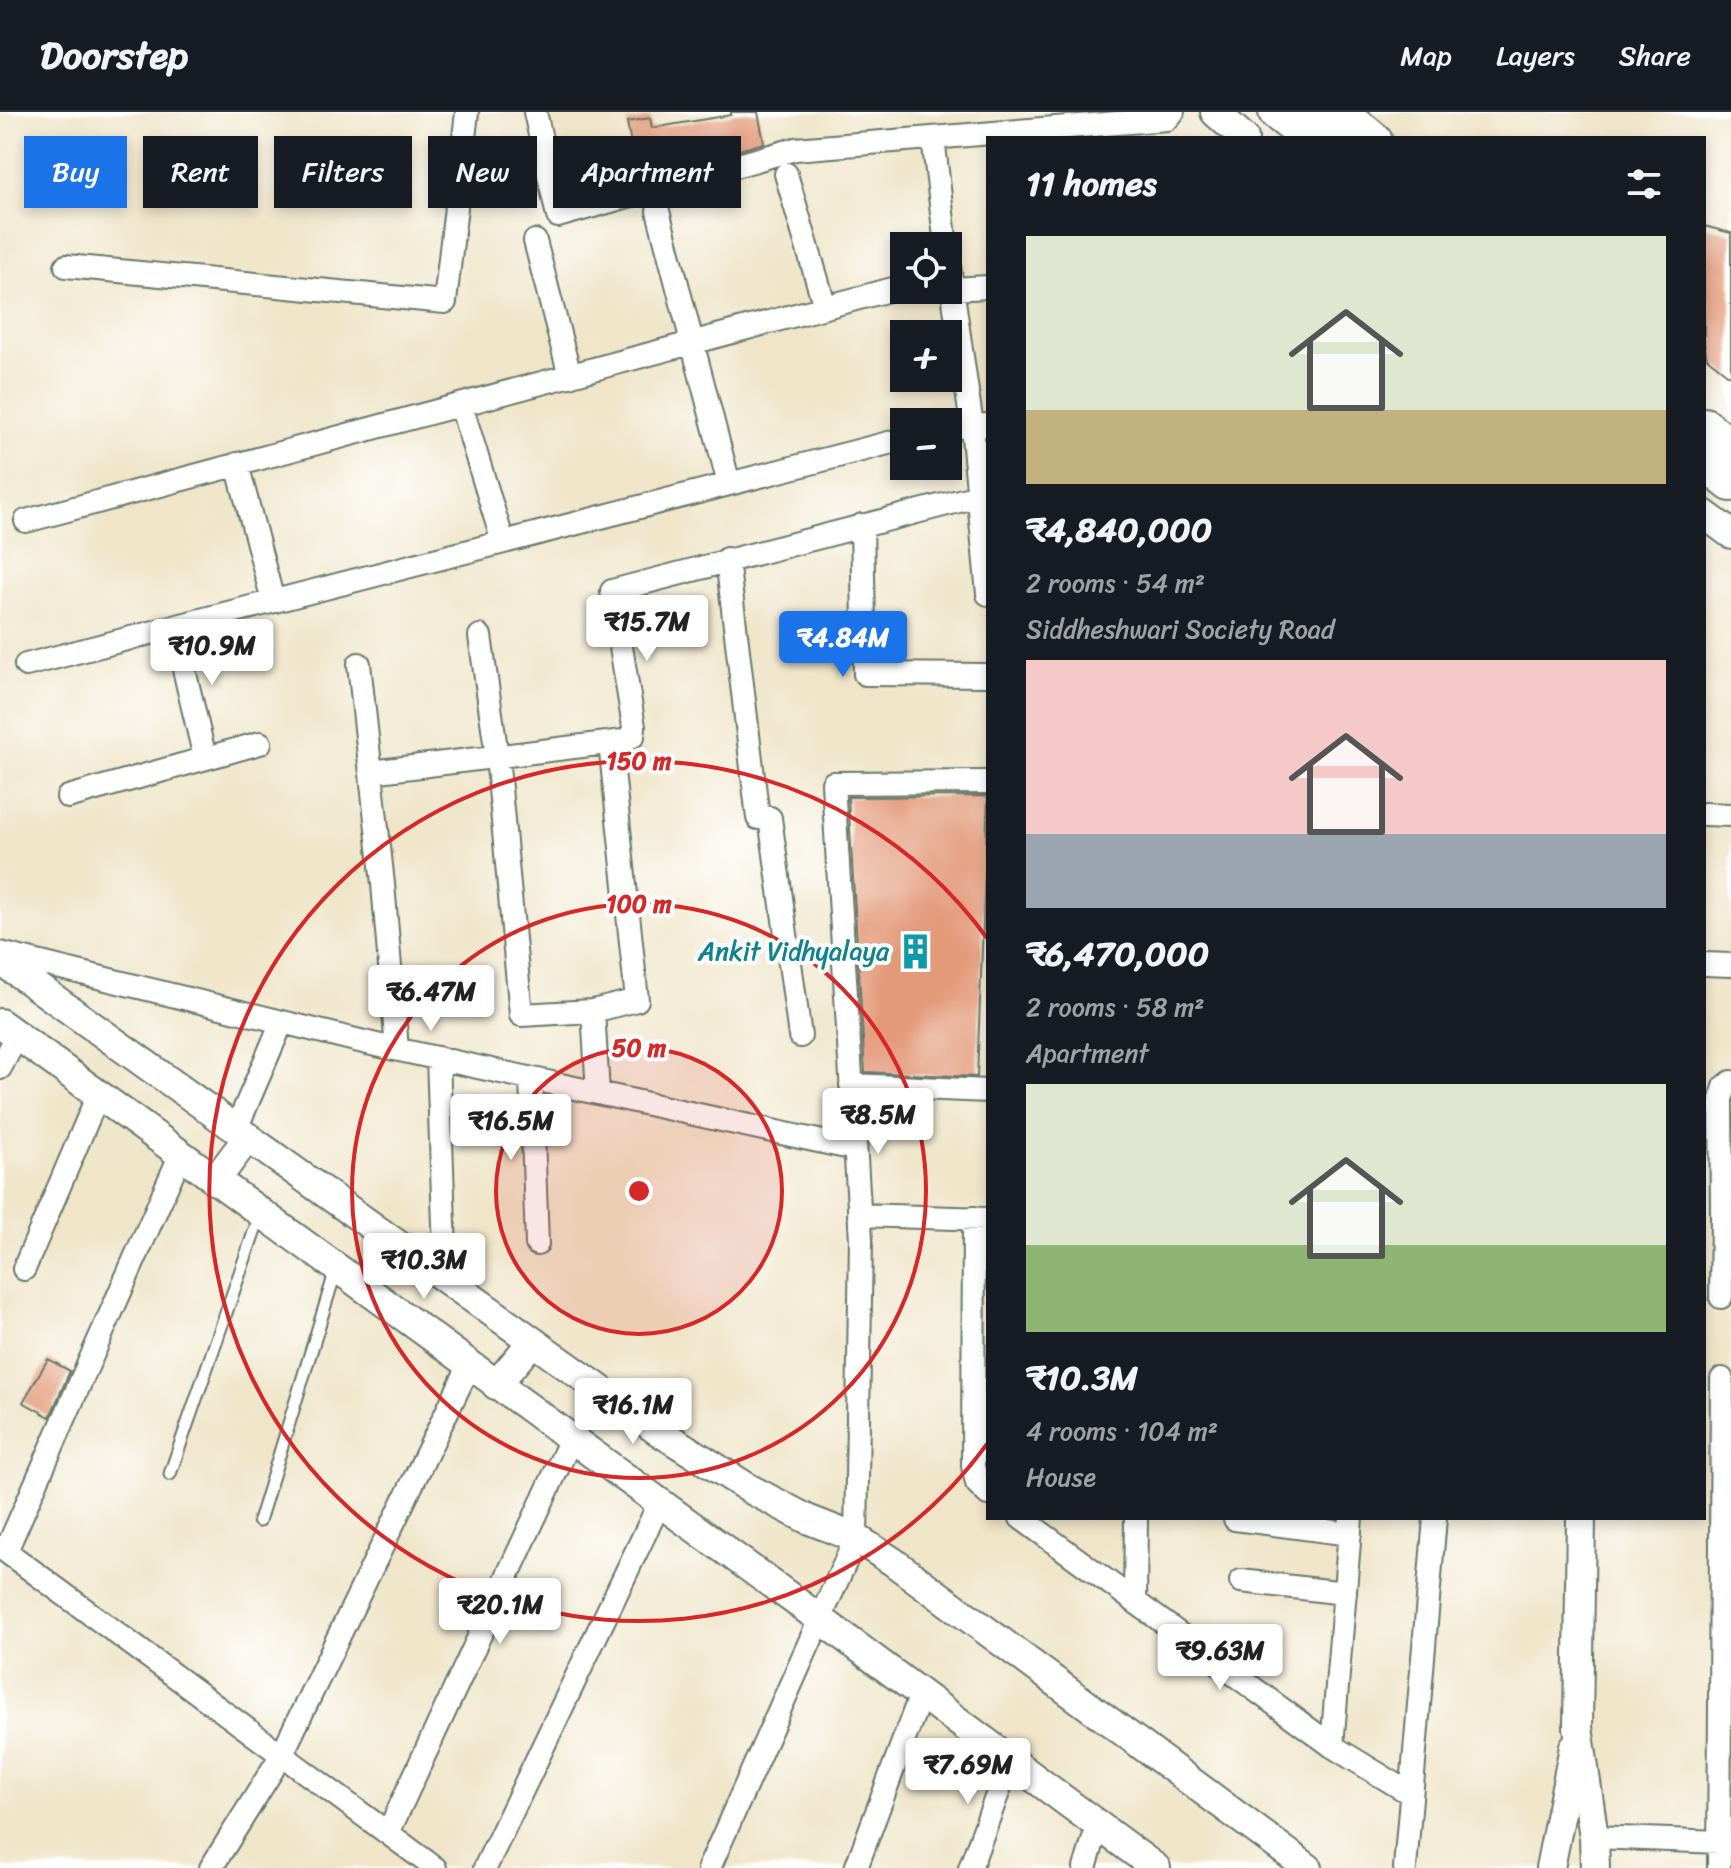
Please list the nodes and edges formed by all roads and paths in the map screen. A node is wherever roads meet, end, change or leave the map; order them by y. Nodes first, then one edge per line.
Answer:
1 (467, 112) edge
2 (535, 112) edge
3 (1215, 112) edge
4 (1277, 112) edge
5 (1317, 112) edge
6 (1345, 112) edge
7 (1169, 123) edge
8 (1031, 134) edge
9 (1242, 136) edge
10 (1307, 136) edge
11 (1347, 136) edge
12 (1375, 136) edge
13 (933, 138) junction
14 (786, 174) dead end
15 (658, 211) dead end
16 (944, 232) edge
17 (535, 241) dead end
18 (66, 266) dead end
19 (962, 278) edge
20 (986, 286) edge
21 (890, 290) edge
22 (955, 304) edge
23 (825, 307) junction
24 (692, 343) junction
25 (570, 376) junction
26 (461, 405) junction
27 (1706, 408) edge
28 (980, 425) edge
29 (1706, 428) edge
30 (1731, 428) edge
31 (890, 443) edge
32 (1731, 448) edge
33 (237, 464) junction
34 (1706, 464) edge
35 (1731, 483) edge
36 (729, 484) junction
37 (983, 496) edge
38 (1706, 515) edge
39 (26, 521) dead end
40 (862, 525) junction
41 (1731, 534) edge
42 (503, 542) junction
43 (986, 555) edge
44 (727, 559) junction
45 (273, 601) junction
46 (174, 627) junction
47 (480, 636) dead end
48 (359, 664) dead end
49 (26, 665) dead end
50 (986, 675) edge
51 (260, 743) dead end
52 (610, 743) junction
53 (497, 756) junction
54 (205, 758) junction
55 (371, 772) junction
56 (986, 782) edge
57 (68, 797) dead end
58 (1706, 814) edge
59 (1731, 815) edge
60 (0, 953) edge
61 (0, 960) edge
62 (1706, 964) edge
63 (1731, 965) edge
64 (593, 1011) junction
65 (282, 1022) junction
66 (9, 1030) edge
67 (800, 1036) dead end
68 (397, 1049) junction
69 (438, 1058) junction
70 (0, 1068) edge
71 (531, 1079) junction
72 (1731, 1082) edge
73 (851, 1085) junction
74 (986, 1091) edge
75 (598, 1093) junction
76 (98, 1095) junction
77 (242, 1133) junction
78 (855, 1149) junction
79 (180, 1156) junction
80 (215, 1181) junction
81 (260, 1214) junction
82 (859, 1215) junction
83 (1726, 1215) edge
84 (981, 1219) edge
85 (537, 1244) dead end
86 (24, 1269) dead end
87 (336, 1269) junction
88 (446, 1280) junction
89 (1719, 1297) edge
90 (532, 1342) junction
91 (469, 1366) junction
92 (1719, 1379) edge
93 (496, 1385) junction
94 (981, 1412) edge
95 (571, 1439) junction
96 (170, 1474) dead end
97 (986, 1492) edge
98 (659, 1504) junction
99 (1024, 1520) edge
100 (1136, 1520) edge
101 (1251, 1520) edge
102 (1435, 1520) edge
103 (1581, 1520) edge
104 (1726, 1520) edge
105 (259, 1521) dead end
106 (1350, 1526) edge
107 (856, 1538) junction
108 (3, 1549) edge
109 (1241, 1581) dead end
110 (1345, 1593) junction
111 (1135, 1600) junction
112 (820, 1619) junction
113 (921, 1694) junction
114 (1578, 1727) junction
115 (1332, 1746) junction
116 (281, 1756) junction
117 (1010, 1760) junction
118 (1411, 1794) junction
119 (1098, 1825) junction
120 (388, 1833) junction
121 (1594, 1837) junction
122 (1722, 1859) edge
123 (211, 1868) edge
124 (435, 1868) edge
125 (485, 1868) edge
126 (709, 1868) edge
127 (856, 1868) edge
128 (970, 1868) edge
129 (1085, 1868) edge
130 (1156, 1868) edge
131 (1308, 1868) edge
132 (1405, 1868) edge
133 (1550, 1868) edge
134 (1595, 1868) edge

1 - 18 street
2 - 13 street
3 - 9 street
4 - 10 main road
5 - 11 main road
6 - 12 street
7 - 8 street
8 - 13 street
13 - 16 street
14 - 23 street
15 - 24 street
17 - 25 street
19 - 20 street
21 - 23 street
22 - 28 street
23 - 24 street
24 - 25 street
24 - 36 street
25 - 26 street
26 - 33 street
26 - 42 street
27 - 30 street
28 - 37 street
29 - 32 main road
31 - 36 street
33 - 39 street
33 - 45 street
34 - 35 main road
36 - 42 street
37 - 40 street
37 - 43 street
38 - 41 street
40 - 44 street
40 - 50 street
42 - 45 street
44 - 52 street
44 - 67 street
45 - 46 street
46 - 49 street
46 - 54 street
47 - 53 street
48 - 55 street
51 - 54 street
52 - 53 street
52 - 64 street
53 - 55 street
53 - 64 street
54 - 57 street
55 - 68 street
56 - 73 street
58 - 59 street
60 - 65 street
61 - 77 street
62 - 63 street
64 - 75 street
65 - 68 street
65 - 77 street
66 - 70 street
66 - 76 street
68 - 69 street
69 - 71 street
69 - 88 street
71 - 75 street
71 - 85 street
72 - 83 street
73 - 74 street
73 - 78 street
75 - 78 street
76 - 79 street
76 - 86 street
77 - 80 street
77 - 88 street
78 - 82 street
79 - 80 street
79 - 108 street
80 - 81 street
81 - 87 street
81 - 96 lane
82 - 84 street
82 - 107 street
83 - 89 street
84 - 94 street
87 - 91 street
87 - 105 lane
88 - 90 street
90 - 93 street
90 - 107 street
91 - 93 street
91 - 116 street
92 - 104 street
93 - 95 street
94 - 97 street
95 - 98 street
95 - 120 street
98 - 112 street
98 - 125 street
99 - 111 street
100 - 111 street
101 - 106 street
102 - 118 street
103 - 114 street
104 - 122 street
106 - 110 street
107 - 112 street
107 - 131 street
108 - 116 street
109 - 110 street
110 - 115 street
111 - 115 street
112 - 113 street
112 - 126 street
113 - 117 street
113 - 127 street
114 - 121 street
114 - 133 street
115 - 118 street
116 - 120 street
116 - 123 street
117 - 119 street
117 - 128 street
118 - 132 street
119 - 129 street
119 - 130 street
120 - 124 street
121 - 122 street
121 - 134 street

